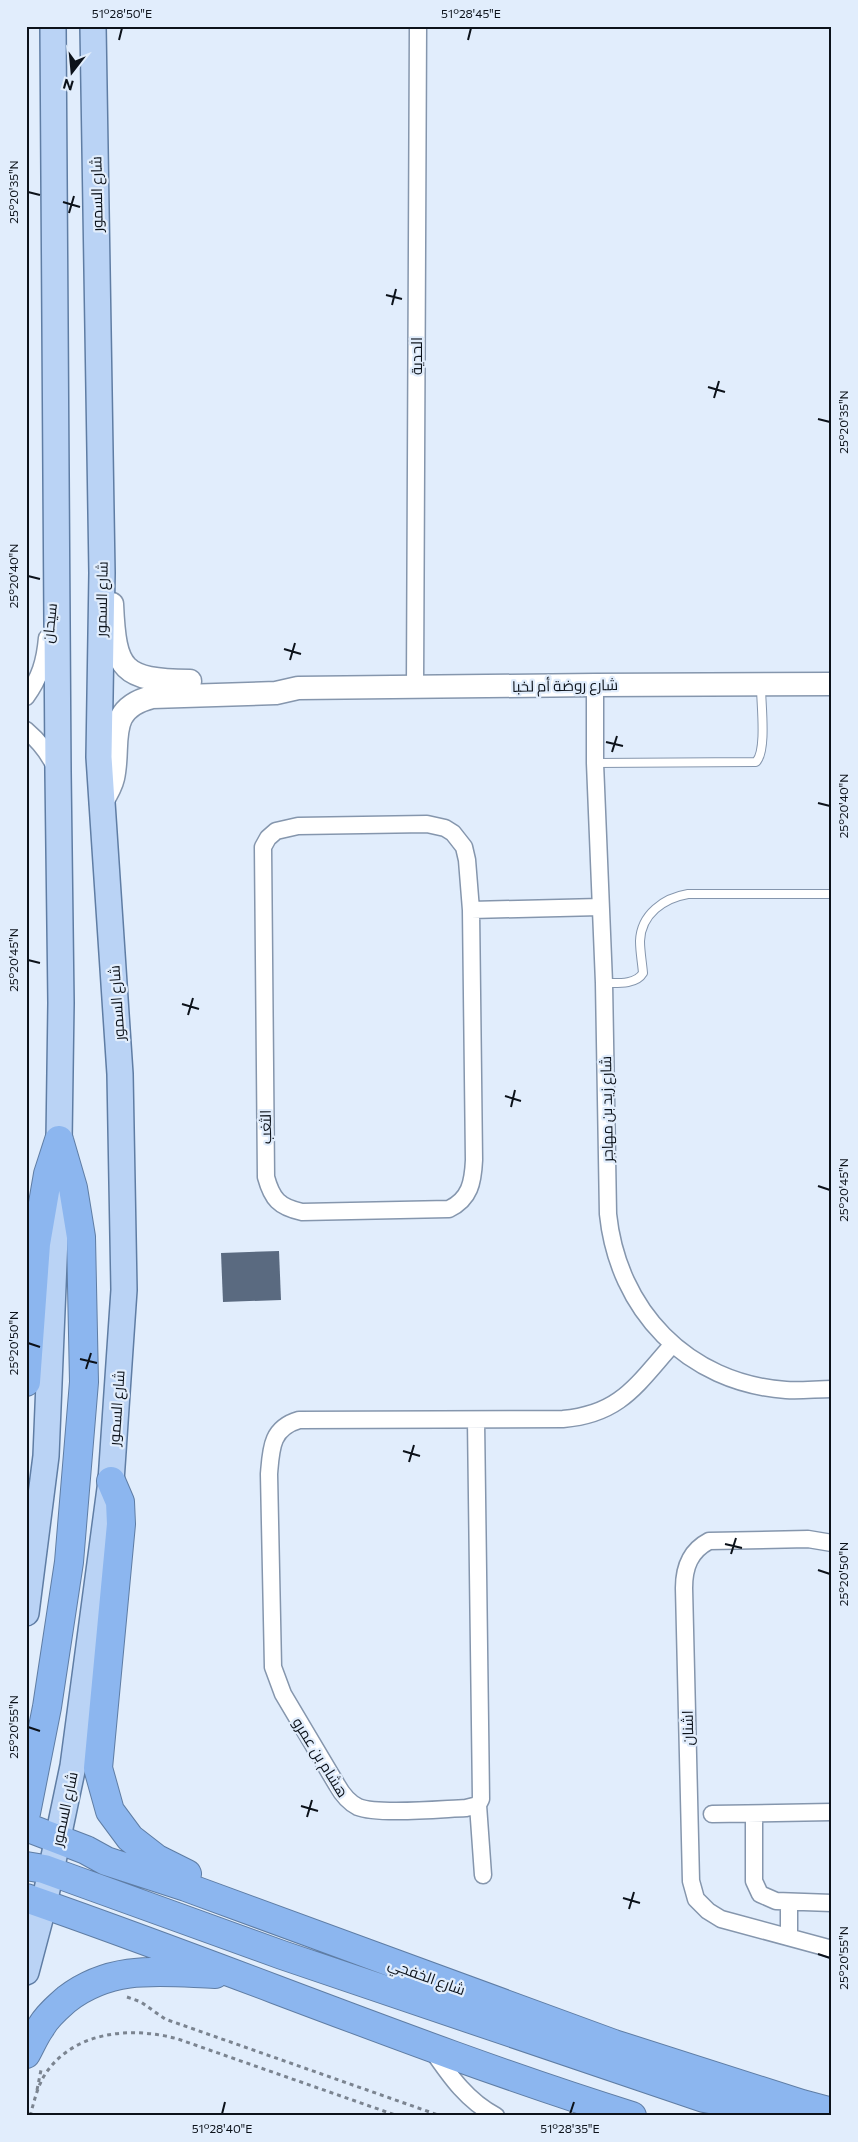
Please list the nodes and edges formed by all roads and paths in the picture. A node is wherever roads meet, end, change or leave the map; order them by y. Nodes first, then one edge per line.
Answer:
1 (54, 26) edge
2 (93, 26) edge
3 (418, 26) edge
4 (57, 543) junction
5 (102, 573) junction
6 (761, 684) junction
7 (832, 684) edge
8 (596, 685) junction
9 (415, 687) junction
10 (298, 688) junction
11 (26, 697) edge
12 (26, 730) edge
13 (595, 763) junction
14 (58, 772) junction
15 (101, 803) junction
16 (832, 894) edge
17 (600, 907) junction
18 (471, 910) junction
19 (604, 984) junction
20 (59, 1140) junction
21 (672, 1344) junction
22 (26, 1382) edge
23 (832, 1389) edge
24 (476, 1420) junction
25 (111, 1481) junction
26 (832, 1543) edge
27 (26, 1613) edge
28 (478, 1805) junction
29 (832, 1812) edge
30 (26, 1813) edge
31 (712, 1814) dead end
32 (754, 1814) junction
33 (26, 1827) edge
34 (57, 1839) junction
35 (26, 1852) edge
36 (34, 1872) edge
37 (483, 1875) dead end
38 (35, 1901) edge
39 (789, 1902) junction
40 (832, 1902) edge
41 (789, 1937) junction
42 (832, 1949) edge
43 (26, 1972) edge
44 (238, 1974) junction
45 (123, 1997) dead end
46 (516, 2008) junction
47 (430, 2048) junction
48 (26, 2054) edge
49 (802, 2104) junction
50 (832, 2112) edge
51 (30, 2116) edge
52 (398, 2116) edge
53 (441, 2116) edge
54 (496, 2116) edge
55 (632, 2116) edge

1 - 4 main road
2 - 5 main road, شارع السمور
3 - 9 street, الحدية
4 - 11 street, سيحان
4 - 14 main road
5 - 10 street, شارع روضة أم لخبا
5 - 15 main road, شارع السمور
6 - 7 street, شارع روضة أم لخبا
6 - 8 street, شارع روضة أم لخبا
6 - 13 lane
8 - 9 street, شارع روضة أم لخبا
8 - 13 street, شارع زيد بن مهاجر
9 - 10 street, شارع روضة أم لخبا
10 - 15 street, شارع روضة أم لخبا
12 - 14 street
13 - 17 street, شارع زيد بن مهاجر
14 - 20 main road
15 - 25 main road, شارع السمور
16 - 19 lane
17 - 18 street
17 - 19 street, شارع زيد بن مهاجر
18 - 18 street, الثغب
19 - 21 street, شارع زيد بن مهاجر
20 - 22 highway
20 - 27 main road
20 - 30 highway
21 - 23 street, شارع زيد بن مهاجر
21 - 24 street, هشام بن عمرو
24 - 28 street
24 - 28 street, هشام بن عمرو
25 - 34 main road, شارع السمور
25 - 46 highway
26 - 41 street, اشنان
28 - 37 street
29 - 32 street
31 - 32 street
32 - 39 street
33 - 34 highway, شارع الخفجي
34 - 35 highway
34 - 36 main road, شارع السمور
34 - 46 highway, شارع الخفجي
36 - 38 highway
36 - 49 highway
38 - 43 main road
38 - 44 highway
39 - 40 street
39 - 41 street
41 - 42 street, اشنان
44 - 47 highway
44 - 48 highway
45 - 53 path
46 - 49 highway, شارع الخفجي
47 - 54 street
47 - 55 highway
49 - 50 highway, شارع الخفجي
51 - 52 path

